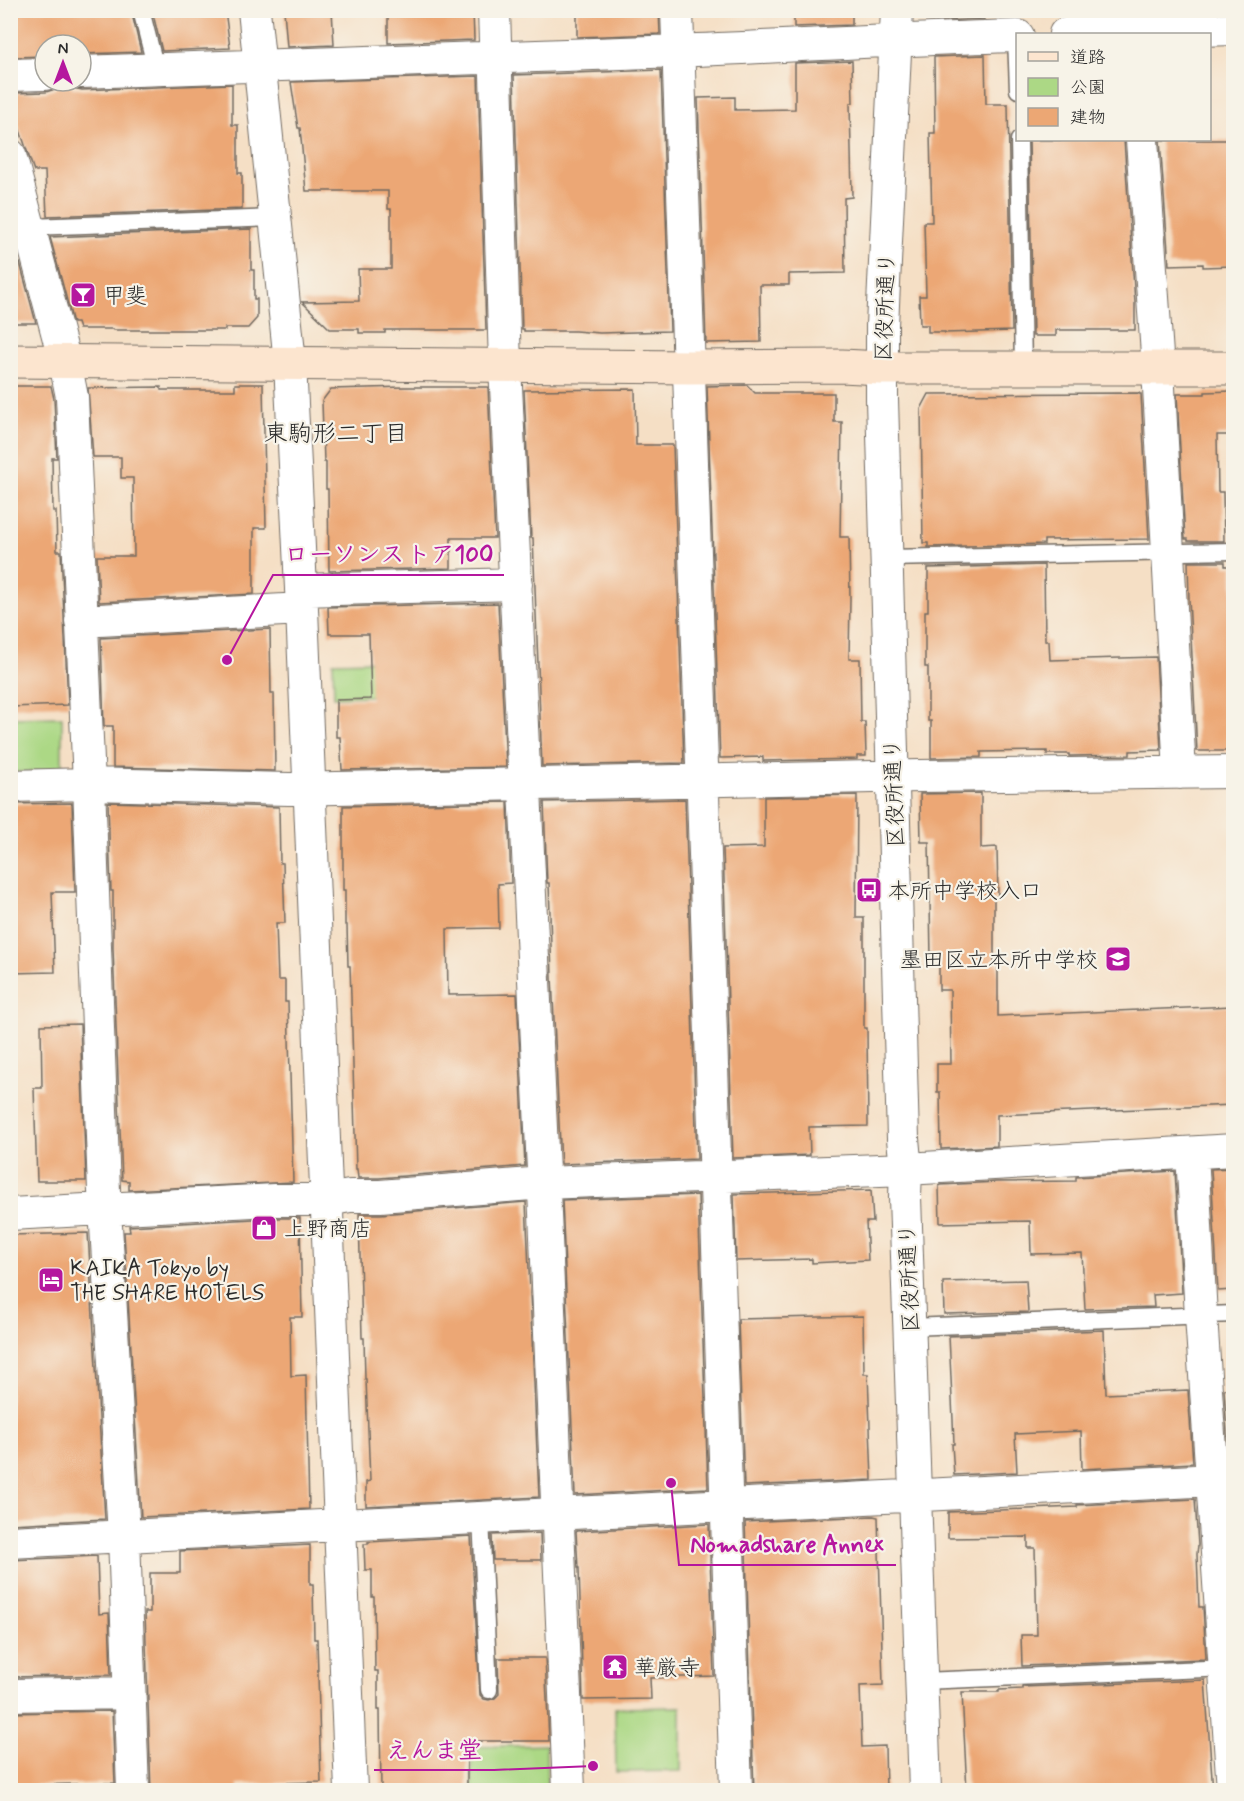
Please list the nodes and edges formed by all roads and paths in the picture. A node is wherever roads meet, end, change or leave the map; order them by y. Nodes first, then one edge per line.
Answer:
1 (141, 10) edge
2 (254, 10) edge
3 (494, 10) edge
4 (677, 10) edge
5 (896, 25) edge
6 (1135, 26) edge
7 (1233, 29) edge
8 (1074, 33) edge
9 (1016, 36) edge
10 (678, 51) junction
11 (496, 57) junction
12 (260, 65) junction
13 (156, 69) junction
14 (93, 72) edge
15 (33, 74) edge
16 (10, 75) edge
17 (1018, 141) edge
18 (1142, 141) edge
19 (10, 155) edge
20 (16, 197) edge
21 (275, 218) junction
22 (30, 226) junction
23 (10, 361) edge
24 (65, 362) junction
25 (290, 363) junction
26 (505, 365) junction
27 (689, 367) junction
28 (881, 368) junction
29 (1233, 368) edge
30 (1023, 369) junction
31 (1158, 369) junction
32 (1233, 551) edge
33 (1168, 552) junction
34 (886, 558) junction
35 (516, 584) junction
36 (302, 600) junction
37 (81, 621) junction
38 (1233, 772) edge
39 (1180, 773) junction
40 (893, 777) junction
41 (703, 782) junction
42 (89, 784) junction
43 (525, 784) junction
44 (10, 786) edge
45 (310, 788) junction
46 (1233, 1150) edge
47 (1192, 1153) junction
48 (906, 1168) junction
49 (715, 1176) junction
50 (543, 1183) junction
51 (327, 1200) junction
52 (105, 1210) junction
53 (10, 1214) edge
54 (1233, 1314) edge
55 (1201, 1316) junction
56 (910, 1327) junction
57 (1222, 1479) edge
58 (914, 1496) junction
59 (727, 1505) junction
60 (558, 1514) junction
61 (481, 1518) junction
62 (340, 1525) junction
63 (124, 1536) junction
64 (10, 1542) edge
65 (1229, 1668) edge
66 (922, 1681) junction
67 (489, 1690) dead end
68 (129, 1693) junction
69 (10, 1695) edge
70 (133, 1791) edge
71 (351, 1791) edge
72 (569, 1791) edge
73 (736, 1791) edge
74 (925, 1791) edge
75 (1233, 1791) edge

1 - 13 lane
2 - 12 street
3 - 11 street
4 - 10 street
5 - 9 street
5 - 10 street
5 - 28 street, 区役所通り
6 - 7 street
6 - 8 street
10 - 11 street
10 - 27 street
11 - 12 street
11 - 26 street
12 - 13 street
12 - 21 street
13 - 14 street
15 - 16 street
17 - 30 lane
18 - 31 street
19 - 20 street
20 - 22 street
21 - 22 lane
21 - 25 street
22 - 24 street
23 - 24 street
24 - 25 street
24 - 37 street
25 - 26 street
25 - 36 street
26 - 27 street
26 - 35 street
27 - 28 street
27 - 41 street
28 - 30 street
28 - 34 street, 区役所通り
29 - 31 street
30 - 31 street
31 - 33 street
32 - 33 lane
33 - 34 lane
33 - 39 street
34 - 40 street, 区役所通り
35 - 36 street
35 - 43 street
36 - 37 street
36 - 45 street
37 - 42 street
38 - 39 street
39 - 40 street
40 - 41 street
40 - 48 street, 区役所通り
41 - 43 street
41 - 49 street
42 - 44 street
42 - 45 street
42 - 52 street
43 - 45 street
43 - 50 street
45 - 51 street
46 - 47 street
47 - 48 street
47 - 55 street
48 - 49 street
48 - 56 street, 区役所通り
49 - 50 street
49 - 59 street
50 - 51 street
50 - 60 street
51 - 52 street
51 - 62 street
52 - 53 street
52 - 63 street
54 - 55 lane
55 - 56 lane
55 - 57 street
56 - 58 street, 区役所通り
57 - 58 street
57 - 65 street
58 - 59 street
58 - 66 street, 区役所通り
59 - 60 street
59 - 73 street
60 - 61 street
60 - 72 street
61 - 62 street
61 - 67 lane
62 - 63 street
62 - 71 street
63 - 64 street
63 - 68 street
65 - 66 lane
65 - 75 street
66 - 74 street, 区役所通り
68 - 69 street
68 - 70 street

